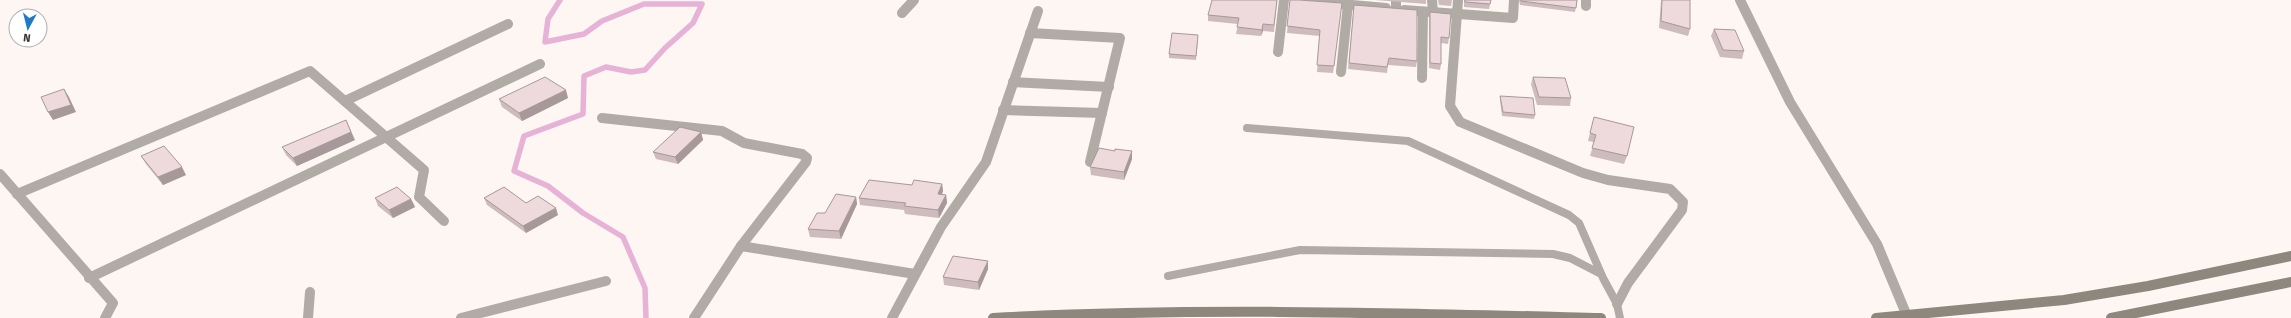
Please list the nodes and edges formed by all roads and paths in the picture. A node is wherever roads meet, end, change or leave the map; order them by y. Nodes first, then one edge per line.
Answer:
1 (914, 0) edge
2 (1284, 0) edge
3 (1297, 0) edge
4 (1396, 0) edge
5 (1432, 0) edge
6 (1458, 0) edge
7 (1514, 0) edge
8 (1740, 0) edge
9 (1348, 4) junction
10 (1396, 10) junction
11 (1038, 11) dead end
12 (1423, 12) junction
13 (1433, 12) junction
14 (902, 13) dead end
15 (1458, 15) junction
16 (508, 24) dead end
17 (1030, 33) junction
18 (1278, 52) dead end
19 (540, 64) dead end
20 (1341, 72) dead end
21 (1422, 78) dead end
22 (1013, 82) junction
23 (1109, 87) junction
24 (345, 101) junction
25 (1003, 110) junction
26 (1102, 113) junction
27 (602, 118) dead end
28 (1247, 128) dead end
29 (387, 136) junction
30 (1090, 162) dead end
31 (0, 174) edge
32 (17, 194) junction
33 (444, 221) dead end
34 (741, 246) junction
35 (2291, 256) edge
36 (915, 274) junction
37 (1601, 274) junction
38 (1168, 276) dead end
39 (89, 278) junction
40 (606, 281) dead end
41 (2291, 282) edge
42 (310, 292) dead end
43 (1617, 304) junction
44 (1907, 316) junction
45 (105, 318) edge
46 (308, 318) edge
47 (461, 318) edge
48 (694, 318) edge
49 (892, 318) edge
50 (993, 318) edge
51 (1601, 318) edge
52 (1620, 318) edge
53 (1876, 318) edge
54 (2111, 318) edge

1 - 14 street
2 - 18 street
3 - 9 street
4 - 10 street
5 - 13 street
6 - 15 street
7 - 15 street
8 - 44 street
9 - 10 street
9 - 20 street
10 - 12 street
11 - 17 street
12 - 13 street
12 - 21 street
13 - 15 street
15 - 43 street
16 - 24 street
17 - 22 street
17 - 23 street
19 - 29 street
22 - 23 street
22 - 25 street
23 - 26 street
24 - 29 street
24 - 32 street
25 - 26 street
25 - 36 street
26 - 30 street
27 - 34 street
28 - 37 lane
29 - 33 street
29 - 39 street
31 - 32 street
32 - 39 street
34 - 36 street
34 - 48 street
35 - 44 main road
36 - 49 street
37 - 38 lane
37 - 43 lane
39 - 45 street
40 - 47 street
41 - 54 main road
42 - 46 street
43 - 52 lane
44 - 53 main road
50 - 51 main road

